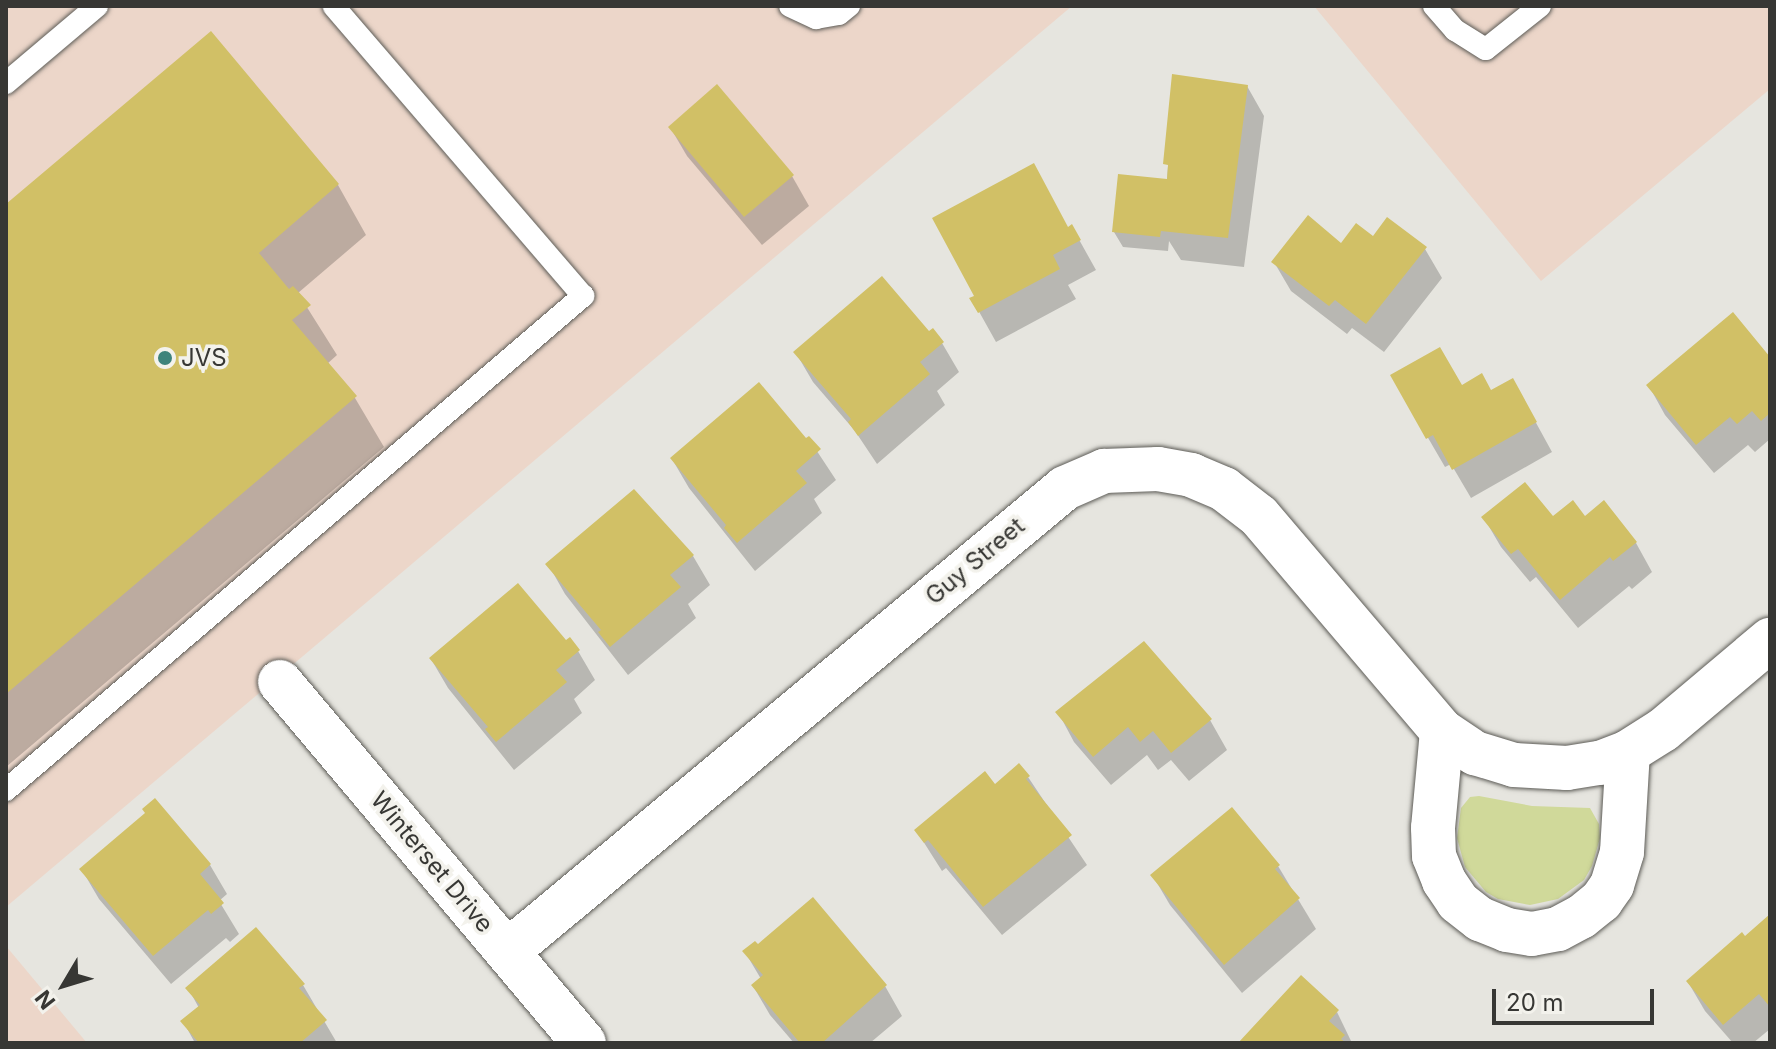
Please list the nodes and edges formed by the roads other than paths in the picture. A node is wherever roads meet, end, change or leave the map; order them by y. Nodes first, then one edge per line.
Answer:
1 (97, 6) edge
2 (334, 6) edge
3 (790, 6) edge
4 (849, 6) edge
5 (1434, 6) edge
6 (1540, 6) edge
7 (6, 83) edge
8 (1770, 640) edge
9 (280, 682) dead end
10 (1442, 731) junction
11 (1628, 752) junction
12 (6, 790) edge
13 (508, 951) junction
14 (584, 1043) edge

1 - 7 lane
2 - 12 lane
3 - 4 lane
5 - 6 lane
8 - 11 street, Guy Street
9 - 13 street, Winterset Drive
10 - 11 street, Guy Street
10 - 11 street
10 - 13 street, Guy Street
13 - 14 street, Winterset Drive

